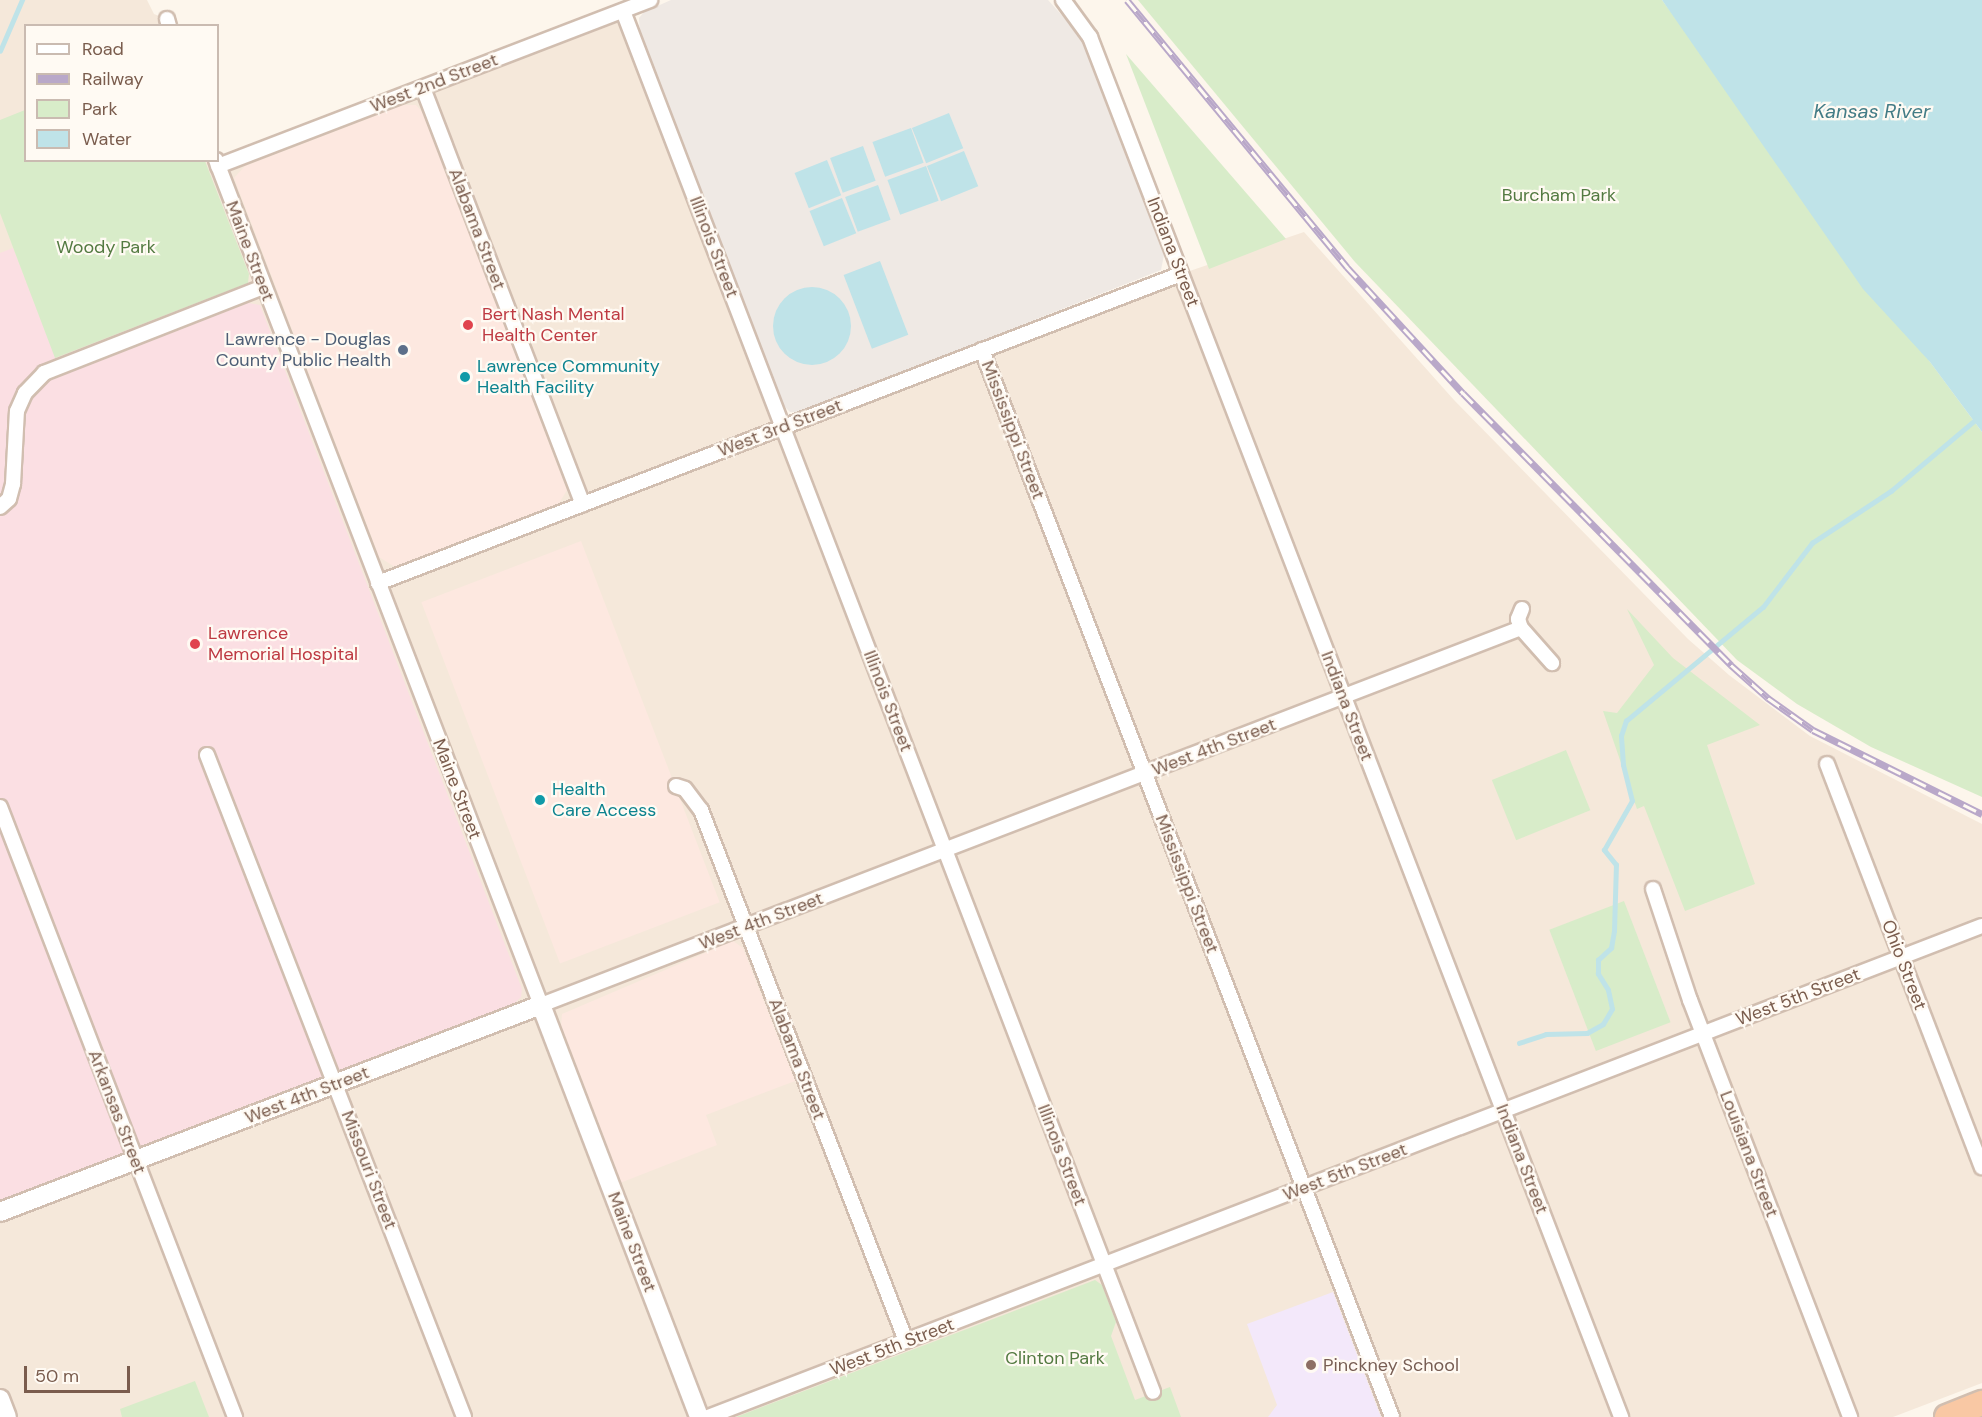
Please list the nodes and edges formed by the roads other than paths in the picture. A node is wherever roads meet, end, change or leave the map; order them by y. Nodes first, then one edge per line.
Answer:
1 (650, 0) edge
2 (1063, 0) edge
3 (623, 10) junction
4 (423, 88) junction
5 (217, 163) edge
6 (1181, 274) junction
7 (264, 287) junction
8 (982, 350) junction
9 (783, 427) junction
10 (583, 504) junction
11 (0, 507) edge
12 (378, 583) junction
13 (1522, 609) dead end
14 (1521, 628) junction
15 (1552, 663) dead end
16 (1343, 697) junction
17 (207, 755) dead end
18 (1827, 764) dead end
19 (1144, 774) junction
20 (676, 786) dead end
21 (0, 807) edge
22 (945, 850) junction
23 (1653, 889) dead end
24 (745, 927) junction
25 (1982, 927) edge
26 (1902, 957) junction
27 (541, 1005) junction
28 (1702, 1033) junction
29 (336, 1083) junction
30 (1504, 1112) junction
31 (136, 1160) junction
32 (1982, 1167) edge
33 (1304, 1188) junction
34 (0, 1212) edge
35 (1105, 1265) junction
36 (906, 1341) junction
37 (1153, 1392) dead end
38 (0, 1399) edge
39 (1982, 1403) edge
40 (7, 1417) edge
41 (235, 1417) edge
42 (464, 1417) edge
43 (699, 1417) edge
44 (708, 1417) edge
45 (1392, 1417) edge
46 (1621, 1417) edge
47 (1850, 1417) edge
48 (1947, 1417) edge

1 - 3 street, West 2nd Street
2 - 6 street, Indiana Street
3 - 4 street, West 2nd Street
3 - 9 street, Illinois Street
4 - 5 street, West 2nd Street
4 - 10 street, Alabama Street
5 - 7 street, Maine Street
6 - 8 street, West 3rd Street
6 - 16 street, Indiana Street
7 - 11 street
7 - 12 street, Maine Street
8 - 9 street, West 3rd Street
8 - 19 street, Mississippi Street
9 - 10 street, West 3rd Street
9 - 22 street, Illinois Street
10 - 12 street, West 3rd Street
12 - 27 street, Maine Street
13 - 14 street
14 - 15 street
14 - 16 street, West 4th Street
16 - 19 street, West 4th Street
16 - 30 street, Indiana Street
17 - 29 street, Missouri Street
18 - 26 street, Ohio Street
19 - 22 street, West 4th Street
19 - 33 street, Mississippi Street
20 - 24 street, Alabama Street
21 - 31 street, Arkansas Street
22 - 24 street, West 4th Street
22 - 35 street, Illinois Street
23 - 28 street, Louisiana Street
24 - 27 street, West 4th Street
24 - 36 street, Alabama Street
25 - 26 street, West 5th Street
26 - 28 street, West 5th Street
26 - 32 street, Ohio Street
27 - 29 street, West 4th Street
27 - 43 street, Maine Street
28 - 30 street, West 5th Street
28 - 47 street, Louisiana Street
29 - 31 street, West 4th Street
29 - 42 street, Missouri Street
30 - 33 street, West 5th Street
30 - 46 street, Indiana Street
31 - 34 street, West 4th Street
31 - 41 street, Arkansas Street
33 - 35 street, West 5th Street
33 - 45 street, Mississippi Street
35 - 36 street, West 5th Street
35 - 37 street, Illinois Street
36 - 44 street, West 5th Street
38 - 40 street
39 - 48 highway

